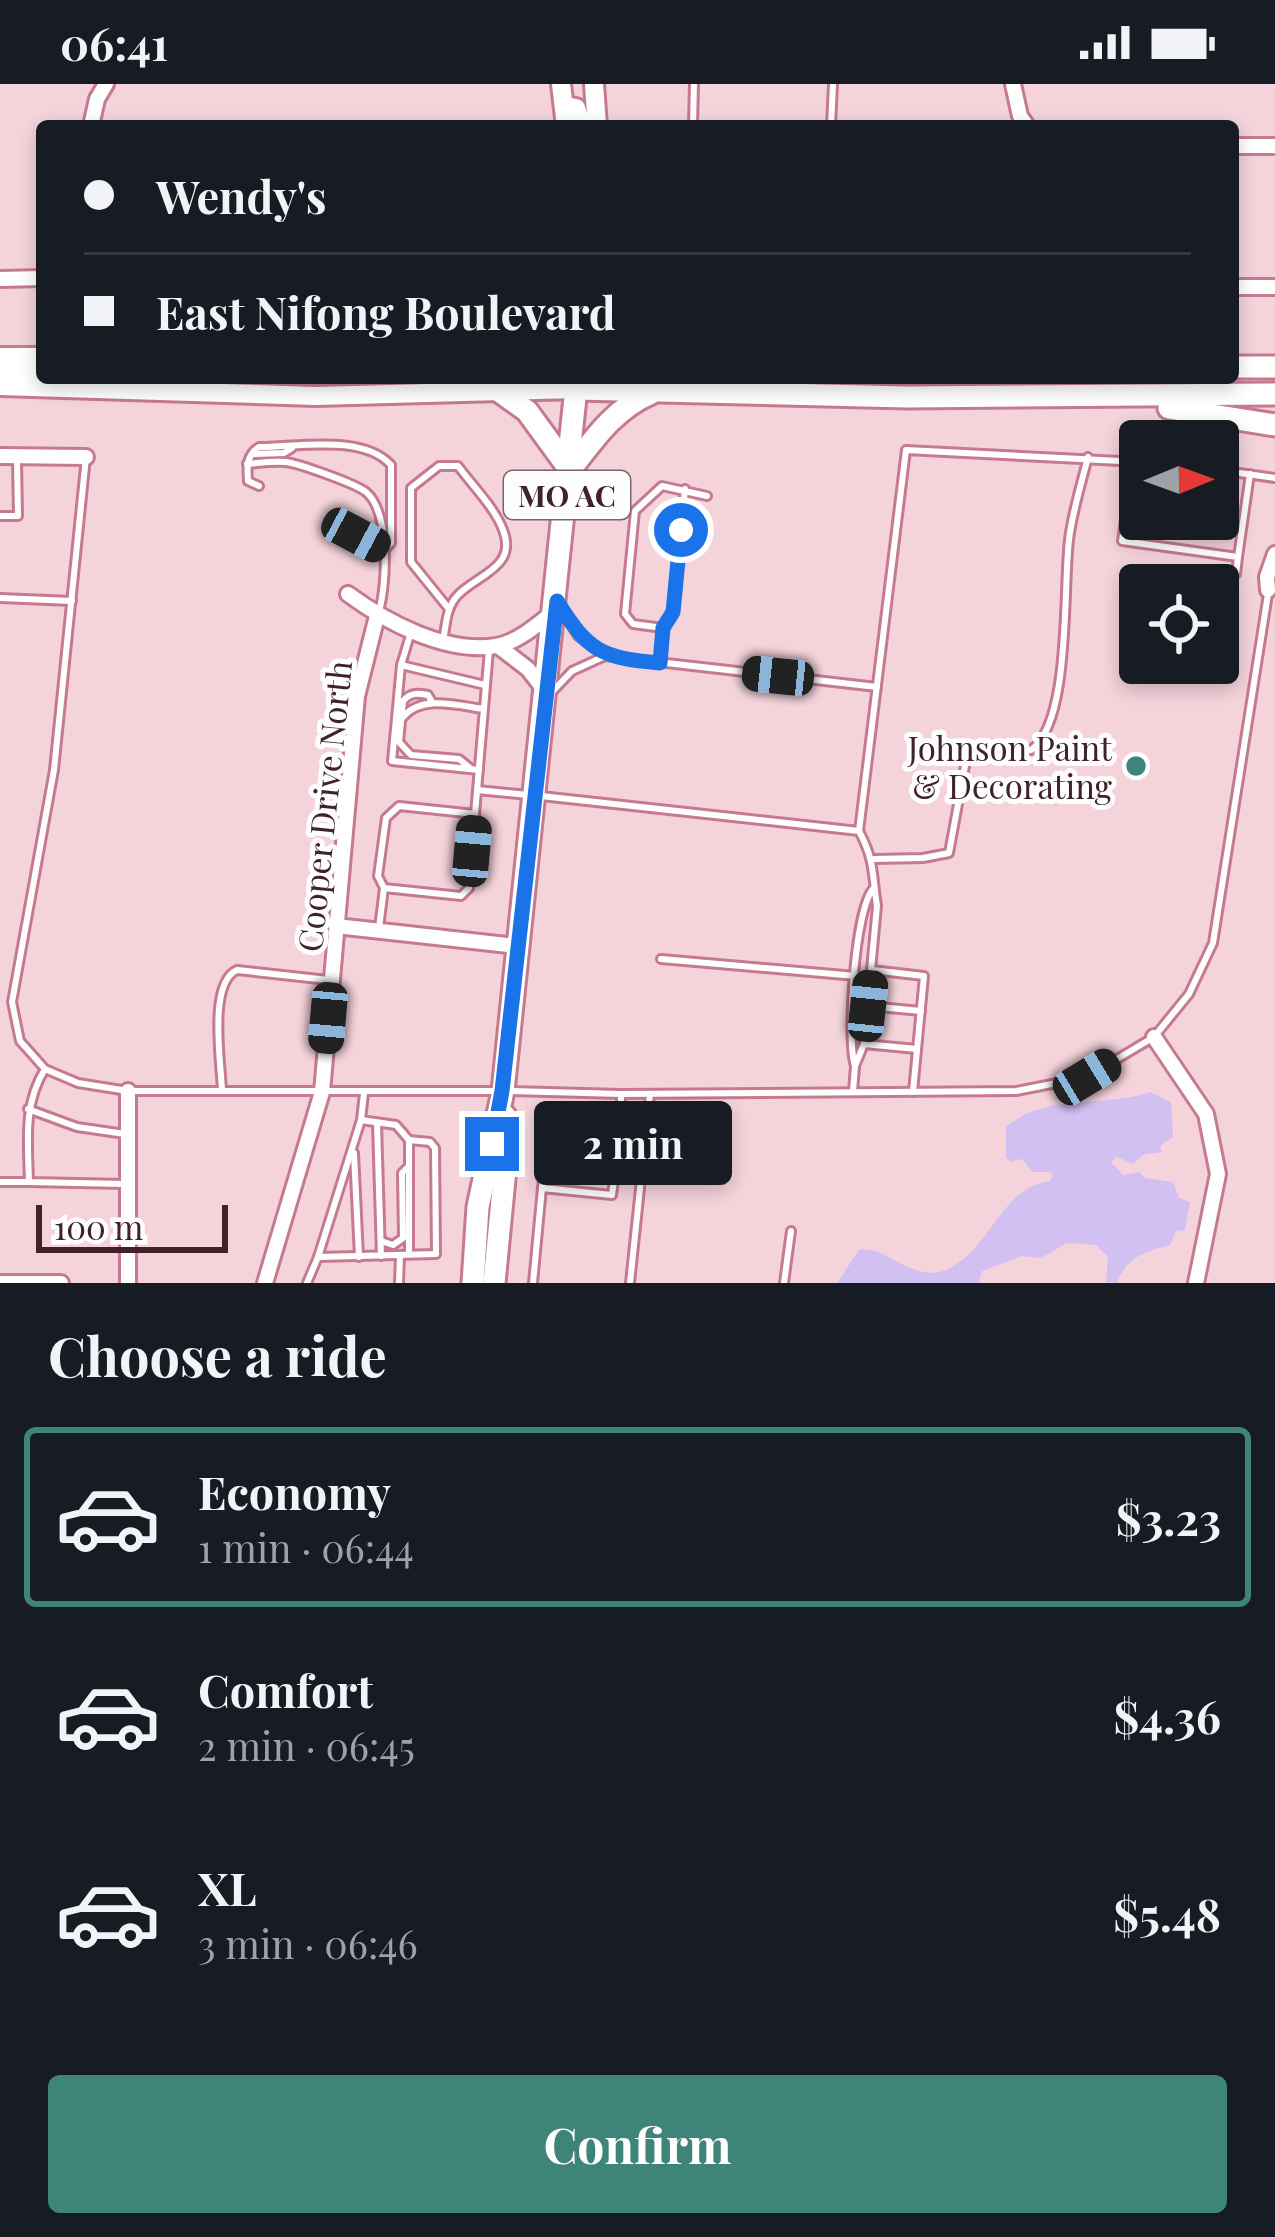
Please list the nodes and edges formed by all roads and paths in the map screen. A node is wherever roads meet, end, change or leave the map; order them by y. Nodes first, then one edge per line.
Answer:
1 (106, 84) edge
2 (561, 84) edge
3 (594, 84) edge
4 (694, 84) edge
5 (833, 84) edge
6 (1013, 84) edge
7 (565, 116) edge
8 (93, 120) edge
9 (597, 120) edge
10 (693, 120) edge
11 (831, 120) edge
12 (1022, 120) edge
13 (1239, 146) edge
14 (1275, 146) edge
15 (36, 278) edge
16 (0, 279) edge
17 (1239, 287) edge
18 (1275, 287) edge
19 (36, 356) edge
20 (0, 357) edge
21 (1239, 367) edge
22 (1275, 367) edge
23 (0, 369) edge
24 (36, 370) edge
25 (577, 384) edge
26 (0, 386) edge
27 (499, 392) junction
28 (656, 392) junction
29 (1275, 394) edge
30 (1086, 396) junction
31 (1275, 425) edge
32 (0, 456) edge
33 (17, 457) junction
34 (86, 458) joint
35 (1088, 458) junction
36 (1119, 460) edge
37 (248, 464) junction
38 (569, 470) junction
39 (1239, 473) edge
40 (1250, 474) junction
41 (1275, 478) edge
42 (259, 486) dead end
43 (685, 489) junction
44 (707, 496) dead end
45 (0, 516) edge
46 (329, 521) dead end
47 (1122, 540) edge
48 (384, 550) junction
49 (1275, 554) edge
50 (1238, 557) junction
51 (1237, 564) edge
52 (1272, 586) edge
53 (348, 594) dead end
54 (0, 598) edge
55 (72, 601) junction
56 (556, 605) junction
57 (449, 609) junction
58 (377, 616) junction
59 (663, 628) junction
60 (412, 629) junction
61 (443, 641) junction
62 (494, 646) junction
63 (605, 656) junction
64 (660, 663) junction
65 (401, 665) junction
66 (486, 686) junction
67 (877, 687) junction
68 (545, 695) junction
69 (432, 702) junction
70 (483, 709) junction
71 (400, 720) junction
72 (474, 769) junction
73 (477, 790) junction
74 (534, 795) junction
75 (475, 814) junction
76 (859, 831) junction
77 (874, 859) junction
78 (384, 888) junction
79 (873, 889) junction
80 (336, 926) junction
81 (378, 931) junction
82 (518, 946) junction
83 (661, 959) dead end
84 (872, 970) junction
85 (856, 976) junction
86 (331, 980) junction
87 (868, 1006) junction
88 (921, 1011) junction
89 (1154, 1037) junction
90 (864, 1044) junction
91 (917, 1049) junction
92 (855, 1066) junction
93 (45, 1069) junction
94 (128, 1090) junction
95 (222, 1091) junction
96 (502, 1091) junction
97 (322, 1092) junction
98 (914, 1092) junction
99 (364, 1093) junction
100 (853, 1093) junction
101 (621, 1094) junction
102 (650, 1094) junction
103 (28, 1109) junction
104 (361, 1120) junction
105 (377, 1123) junction
106 (621, 1128) junction
107 (128, 1135) junction
108 (409, 1140) junction
109 (354, 1148) junction
110 (409, 1166) junction
111 (0, 1182) edge
112 (29, 1183) junction
113 (128, 1184) junction
114 (542, 1188) junction
115 (790, 1231) dead end
116 (380, 1241) junction
117 (404, 1255) junction
118 (381, 1256) junction
119 (318, 1257) junction
120 (359, 1257) junction
121 (0, 1283) edge
122 (62, 1283) edge
123 (128, 1283) edge
124 (266, 1283) edge
125 (307, 1283) edge
126 (399, 1283) edge
127 (472, 1283) edge
128 (494, 1283) edge
129 (533, 1283) edge
130 (629, 1283) edge
131 (784, 1283) edge
132 (1196, 1283) edge

1 - 8 street
2 - 7 main road
3 - 9 main road
4 - 10 lane
5 - 11 lane
6 - 12 street
13 - 14 street
15 - 16 street
17 - 18 street
19 - 20 main road
21 - 22 main road
23 - 24 main road
25 - 27 main road
25 - 28 main road
25 - 38 main road, MO AC
26 - 27 main road
27 - 38 main road
28 - 30 main road
28 - 38 main road
29 - 30 main road
30 - 31 main road
32 - 33 street
33 - 34 street
33 - 45 lane
34 - 55 lane
35 - 36 lane
35 - 67 lane
35 - 77 lane
37 - 42 lane
37 - 48 lane
37 - 48 lane
38 - 56 main road, MO AC
39 - 40 lane
40 - 41 lane
40 - 50 lane
43 - 44 lane
43 - 59 lane
43 - 59 lane
46 - 48 lane
47 - 50 lane
48 - 58 lane
49 - 52 street
50 - 51 lane
52 - 89 lane
53 - 58 street
54 - 55 lane
55 - 93 lane
56 - 62 street
56 - 63 lane
56 - 68 main road, MO AC
57 - 57 lane
57 - 61 lane
58 - 60 street
58 - 80 street, Cooper Drive North
59 - 64 lane
60 - 61 street
60 - 65 lane
61 - 62 street
62 - 66 lane
62 - 68 street
63 - 64 lane
63 - 68 lane
64 - 67 lane
65 - 66 lane
65 - 72 lane
66 - 70 lane
67 - 76 lane
68 - 74 main road, MO AC
69 - 70 lane
69 - 71 lane
69 - 71 lane
70 - 72 lane
71 - 72 lane
72 - 73 lane
73 - 74 lane
73 - 75 lane
74 - 76 lane
74 - 82 main road, MO AC
75 - 78 lane
75 - 78 lane
76 - 77 lane
77 - 79 lane
78 - 81 lane
79 - 84 lane
79 - 85 lane
80 - 81 street
80 - 86 street, Cooper Drive North
81 - 82 street
82 - 96 main road, MO AC
83 - 85 lane
84 - 87 lane
84 - 88 lane
85 - 92 lane
86 - 95 lane
86 - 97 street, Cooper Drive North
87 - 88 lane
87 - 90 lane
88 - 91 lane
89 - 98 lane
89 - 132 street
90 - 91 lane
90 - 92 lane
91 - 98 lane
92 - 100 lane
93 - 94 lane
93 - 103 lane
94 - 95 lane
94 - 107 street
95 - 97 lane
96 - 99 lane
96 - 101 lane
96 - 127 main road, MO AC
96 - 128 main road, MO AC
97 - 99 lane
97 - 124 street, Cooper Drive North
98 - 100 lane
99 - 104 lane
100 - 102 lane
101 - 102 lane
101 - 106 lane
102 - 130 lane
103 - 107 lane
103 - 112 lane
104 - 105 lane
104 - 109 lane
105 - 108 lane
105 - 116 lane
106 - 114 lane
106 - 114 lane
107 - 113 street
108 - 110 lane
108 - 117 lane
109 - 119 lane
109 - 120 lane
110 - 116 lane
110 - 117 lane
111 - 112 lane
112 - 113 lane
113 - 123 street
114 - 129 lane
115 - 131 lane
116 - 118 lane
117 - 118 lane
117 - 126 lane
118 - 120 lane
119 - 120 lane
119 - 125 lane
121 - 122 street

